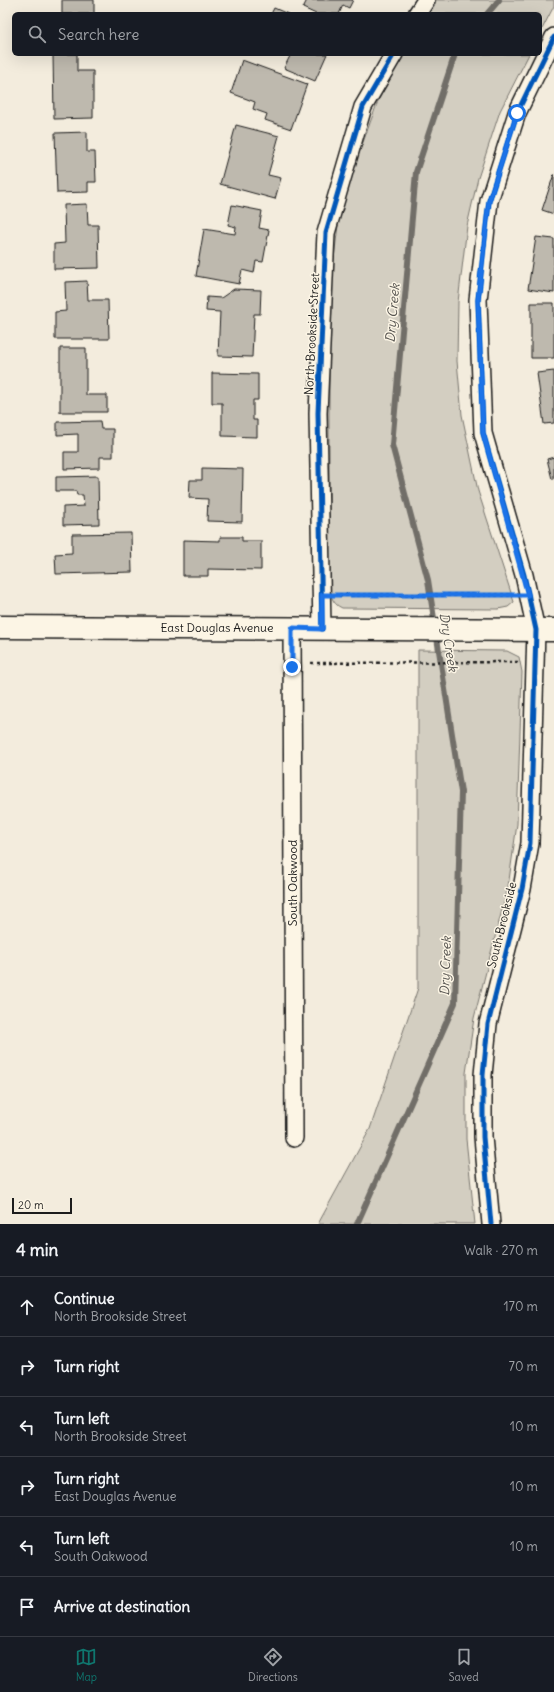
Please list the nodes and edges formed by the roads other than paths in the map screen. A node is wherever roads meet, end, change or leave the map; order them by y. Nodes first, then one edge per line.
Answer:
1 (426, 0) edge
2 (418, 12) edge
3 (554, 37) edge
4 (393, 56) edge
5 (549, 60) edge
6 (0, 627) edge
7 (292, 628) junction
8 (322, 629) junction
9 (545, 630) edge
10 (294, 1138) dead end
11 (491, 1224) edge

1 - 2 street
3 - 5 street
4 - 8 street, North Brookside Street
5 - 9 street
6 - 7 main road, East Douglas Avenue
7 - 8 main road, East Douglas Avenue
7 - 10 street, South Oakwood
8 - 9 main road, East Douglas Avenue
9 - 11 street, South Brookside

